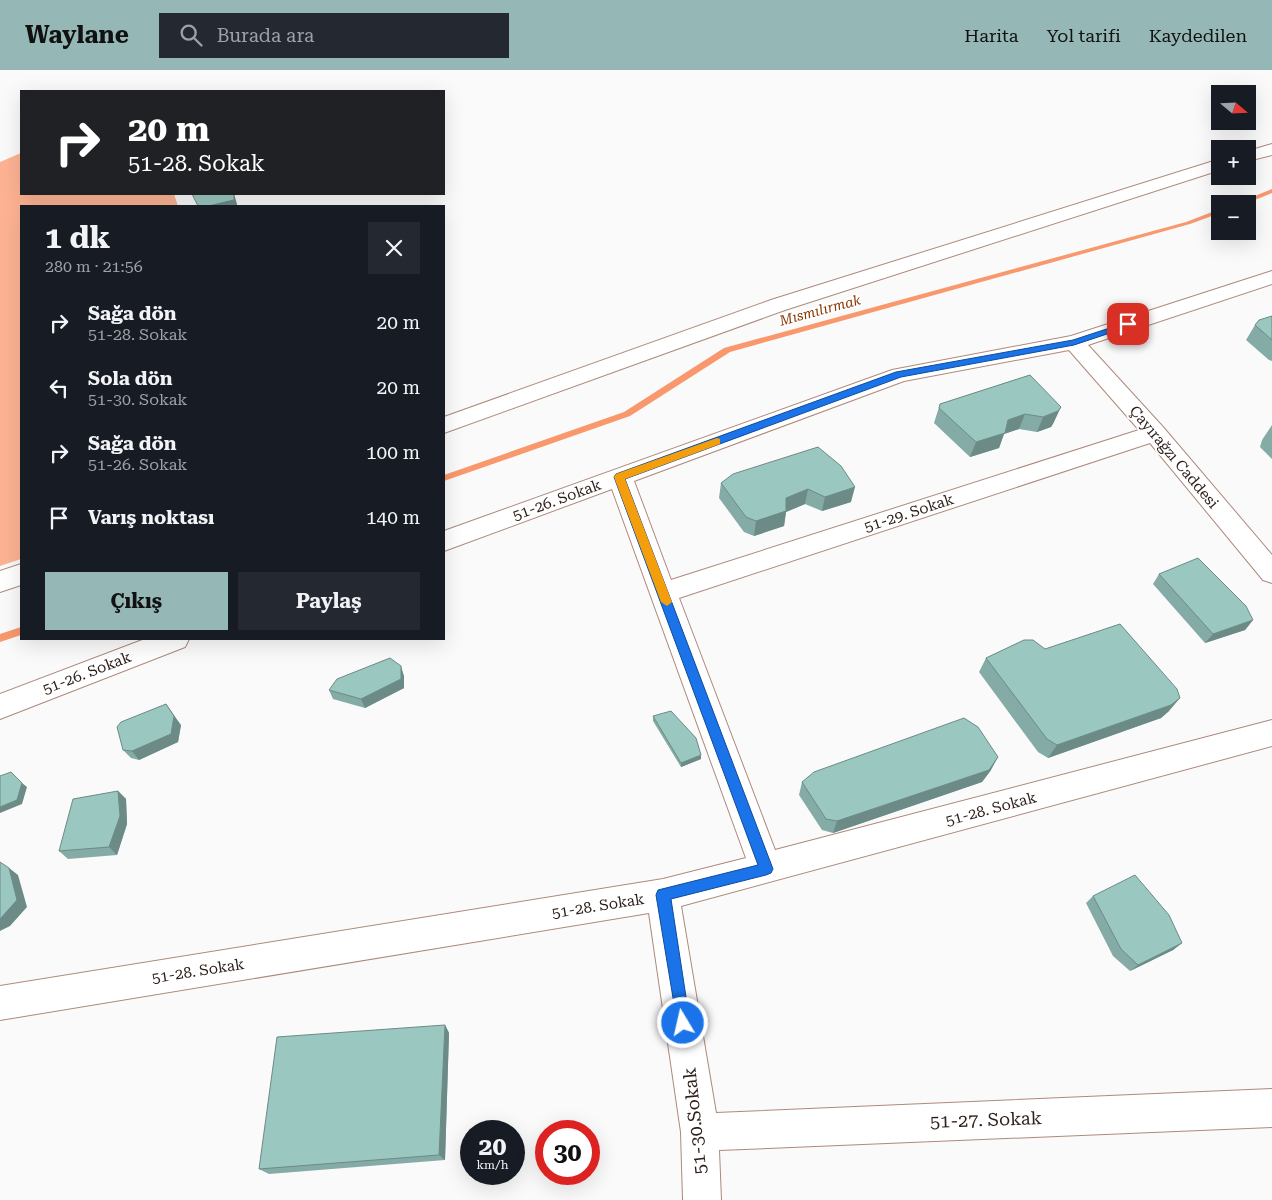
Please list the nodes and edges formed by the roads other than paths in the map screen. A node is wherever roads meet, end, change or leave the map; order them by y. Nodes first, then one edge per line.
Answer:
1 (1272, 149) edge
2 (1256, 154) edge
3 (1211, 167) edge
4 (1272, 277) edge
5 (1074, 342) junction
6 (445, 426) edge
7 (1155, 433) junction
8 (620, 477) junction
9 (1272, 537) edge
10 (445, 541) edge
11 (1248, 545) junction
12 (1272, 573) edge
13 (20, 574) edge
14 (0, 582) edge
15 (663, 592) junction
16 (172, 640) edge
17 (0, 707) edge
18 (1272, 734) edge
19 (766, 869) junction
20 (663, 895) junction
21 (0, 1004) edge
22 (1272, 1108) edge
23 (700, 1132) junction
24 (702, 1200) edge

1 - 2 street
3 - 6 street
4 - 5 street, 51-26. Sokak
5 - 7 street, Çayırağzı Caddesi
5 - 8 street, 51-26. Sokak
7 - 11 street, Çayırağzı Caddesi
7 - 15 street, 51-29. Sokak
8 - 10 street, 51-26. Sokak
8 - 15 street
9 - 11 street
11 - 12 street, Çayırağzı Caddesi
13 - 14 street
15 - 19 street
16 - 17 street, 51-26. Sokak
18 - 19 street, 51-28. Sokak
19 - 20 street, 51-28. Sokak
20 - 21 street, 51-28. Sokak
20 - 23 street, 51-30.Sokak
22 - 23 street, 51-27. Sokak
23 - 24 street, 51-30.Sokak

